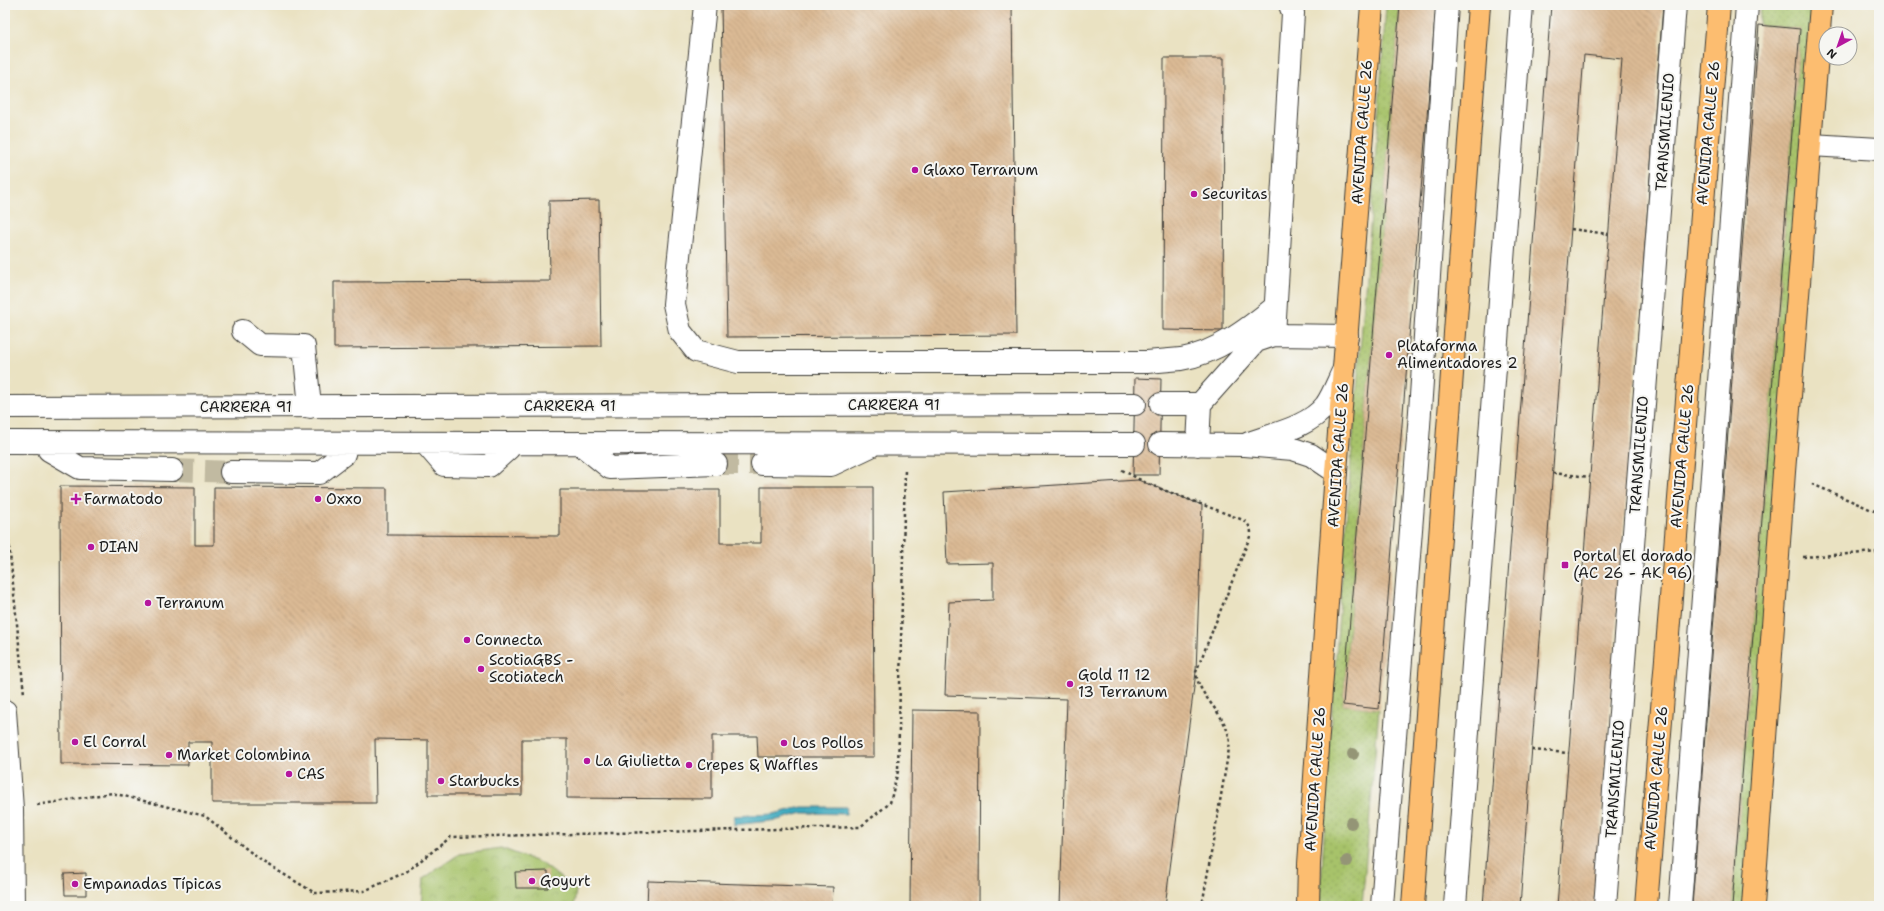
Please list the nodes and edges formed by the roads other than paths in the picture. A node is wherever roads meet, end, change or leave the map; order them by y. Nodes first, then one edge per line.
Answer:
1 (705, 5) edge
2 (1290, 5) edge
3 (1372, 5) edge
4 (1447, 5) edge
5 (1479, 5) edge
6 (1522, 5) edge
7 (1675, 5) edge
8 (1719, 5) edge
9 (1747, 5) edge
10 (1822, 5) edge
11 (1811, 145) junction
12 (1879, 149) edge
13 (1275, 307) junction
14 (243, 331) dead end
15 (1274, 335) junction
16 (1347, 336) junction
17 (1344, 369) junction
18 (1135, 404) dead end
19 (1161, 404) dead end
20 (1200, 404) junction
21 (5, 407) edge
22 (310, 407) junction
23 (5, 442) edge
24 (48, 442) junction
25 (346, 443) junction
26 (579, 443) junction
27 (876, 444) junction
28 (1134, 444) dead end
29 (1160, 444) dead end
30 (1198, 444) junction
31 (1245, 445) junction
32 (716, 464) tunnel mouth
33 (762, 464) tunnel mouth
34 (172, 470) tunnel mouth
35 (231, 472) tunnel mouth
36 (1336, 472) junction
37 (5, 711) edge
38 (13, 906) edge
39 (1308, 906) edge
40 (1382, 906) edge
41 (1413, 906) edge
42 (1455, 906) edge
43 (1605, 906) edge
44 (1646, 906) edge
45 (1680, 906) edge
46 (1753, 906) edge

1 - 13 street
2 - 13 street
3 - 16 main road, AVENIDA CALLE 26
4 - 40 street
5 - 41 main road
6 - 42 street
7 - 43 street, TRANSMILENIO
8 - 44 main road, AVENIDA CALLE 26
9 - 45 street
10 - 11 main road
11 - 12 street
11 - 46 main road
13 - 15 street
14 - 22 street
15 - 16 street
15 - 20 street
16 - 17 main road, AVENIDA CALLE 26
17 - 31 street
17 - 36 main road, AVENIDA CALLE 26
18 - 22 street, CARRERA 91
19 - 20 street
20 - 30 street
21 - 22 street, CARRERA 91
23 - 24 street
24 - 25 street
24 - 34 street
25 - 26 street
25 - 35 street
26 - 27 street
26 - 32 street
27 - 28 street
27 - 33 street
29 - 30 street
30 - 31 street
31 - 36 street
36 - 39 main road, AVENIDA CALLE 26
37 - 38 street

